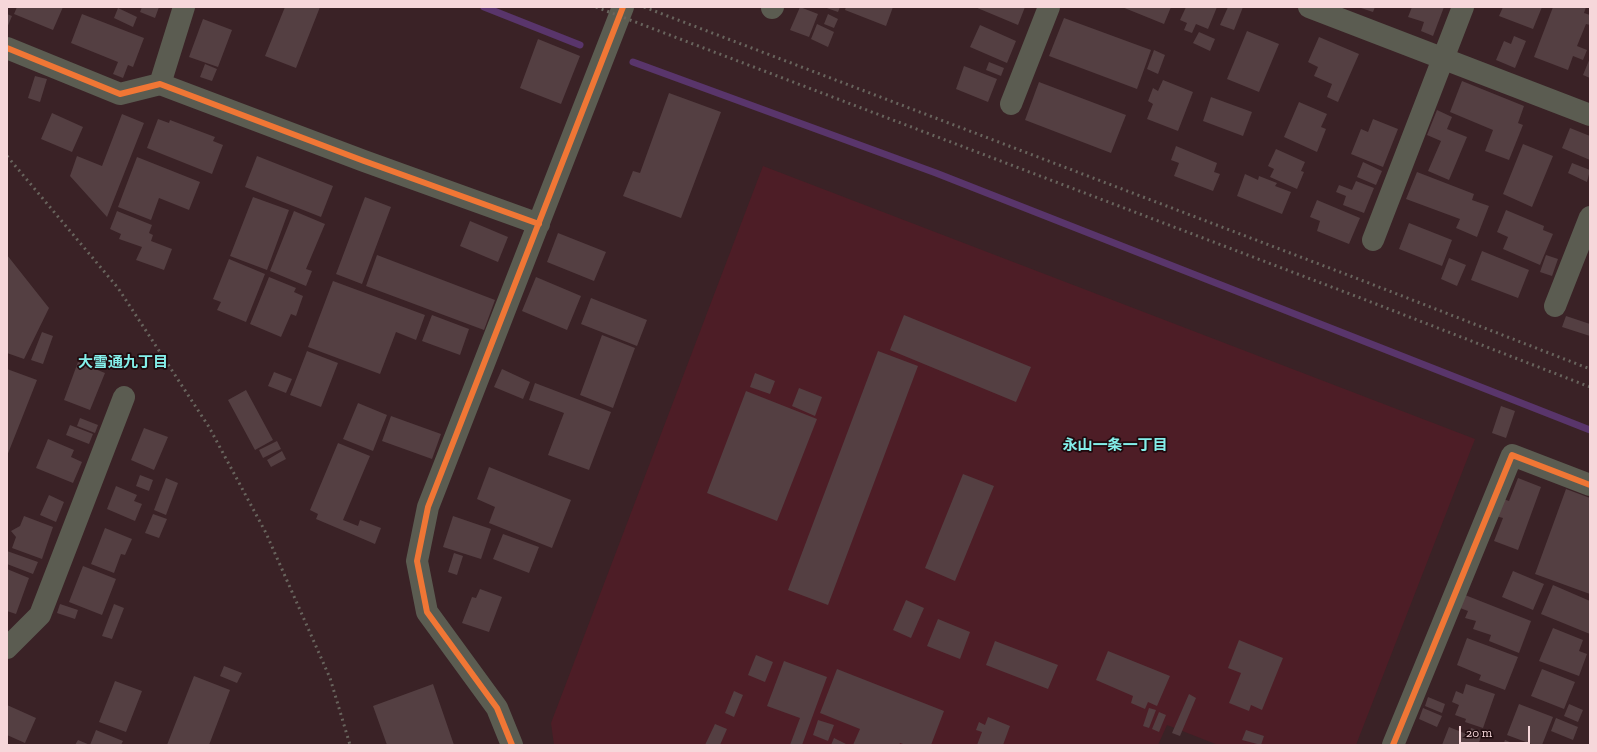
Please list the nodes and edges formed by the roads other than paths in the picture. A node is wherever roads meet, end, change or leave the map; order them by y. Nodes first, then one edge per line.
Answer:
1 (184, 7) edge
2 (623, 7) edge
3 (1049, 7) edge
4 (1309, 7) edge
5 (1463, 7) edge
6 (7, 48) edge
7 (1442, 59) junction
8 (160, 84) junction
9 (1011, 104) dead end
10 (1590, 115) edge
11 (1590, 217) edge
12 (539, 224) junction
13 (1373, 240) dead end
14 (1555, 306) dead end
15 (124, 397) dead end
16 (1590, 485) edge
17 (7, 648) edge
18 (512, 745) edge
19 (1393, 745) edge

1 - 8 street
2 - 12 street
3 - 9 street
4 - 7 street
5 - 7 street
6 - 8 street
7 - 10 street
7 - 13 street
8 - 12 street
11 - 14 street
12 - 18 street
15 - 17 street
16 - 19 street

